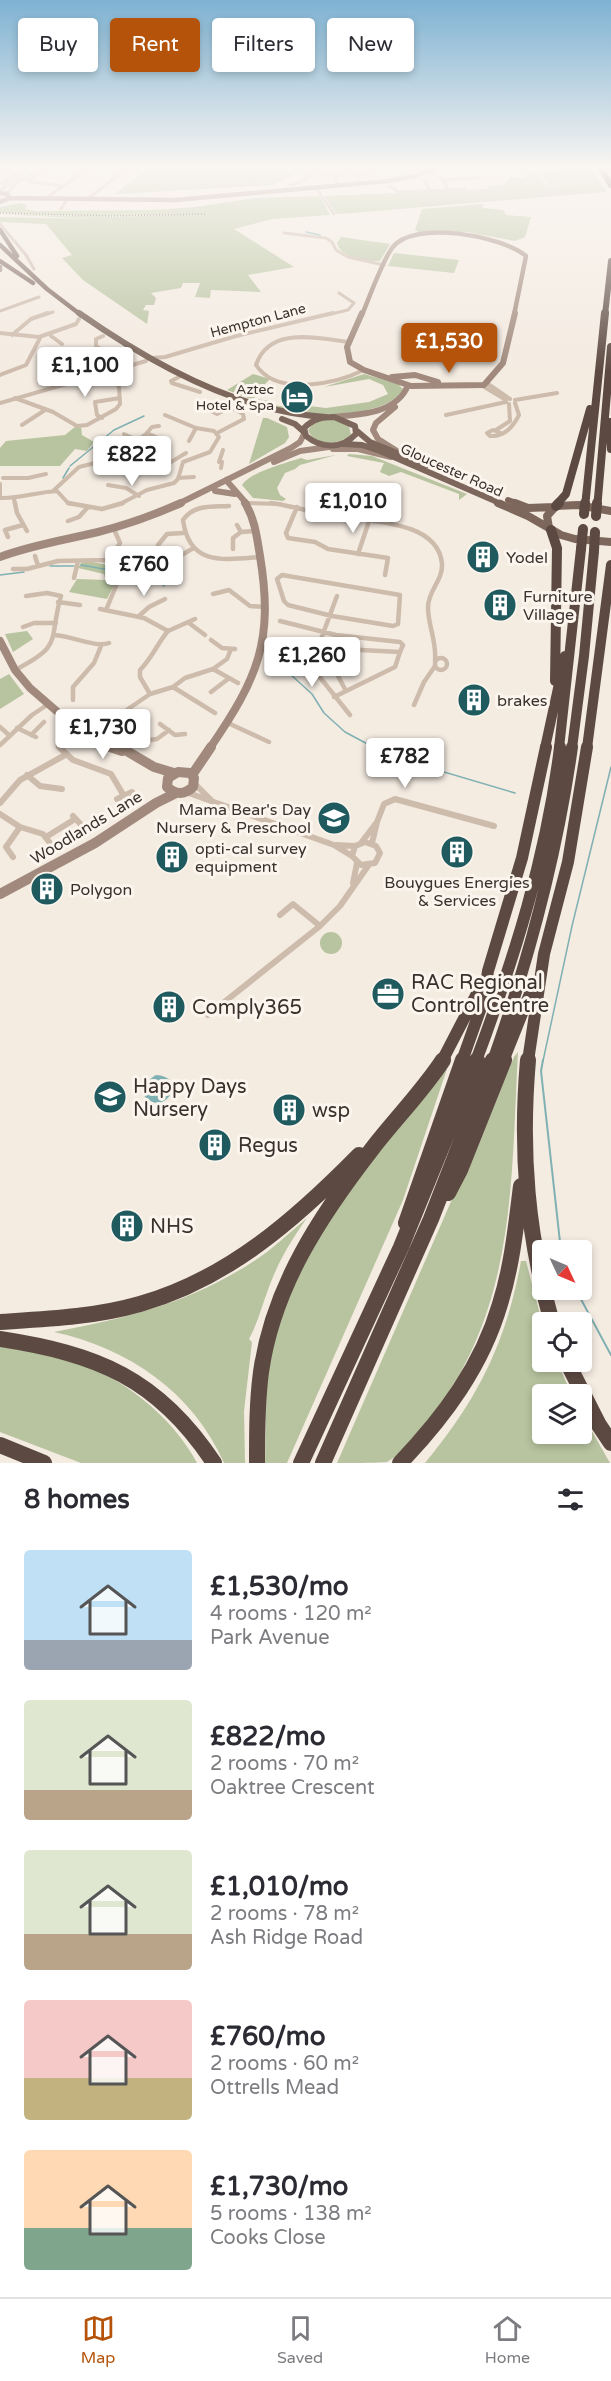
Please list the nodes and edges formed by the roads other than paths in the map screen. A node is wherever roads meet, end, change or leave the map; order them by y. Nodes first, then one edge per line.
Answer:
1 (3, 235) edge
2 (9, 235) edge
3 (303, 235) edge
4 (415, 235) edge
5 (451, 235) edge
6 (0, 245) edge
7 (0, 250) edge
8 (386, 260) junction
9 (0, 261) edge
10 (611, 261) edge
11 (38, 267) dead end
12 (35, 279) junction
13 (38, 287) junction
14 (339, 293) dead end
15 (37, 299) dead end
16 (0, 311) edge
17 (53, 312) dead end
18 (79, 319) junction
19 (0, 333) edge
20 (12, 335) junction
21 (51, 336) junction
22 (103, 336) junction
23 (40, 338) junction
24 (349, 342) junction
25 (62, 344) dead end
26 (611, 347) edge
27 (114, 356) dead end
28 (165, 357) junction
29 (144, 358) junction
30 (134, 363) junction
31 (160, 364) junction
32 (109, 370) junction
33 (364, 370) junction
34 (0, 375) edge
35 (179, 377) junction
36 (598, 380) junction
37 (116, 381) junction
38 (482, 381) junction
39 (406, 382) junction
40 (423, 383) junction
41 (89, 385) dead end
42 (199, 391) joint
43 (192, 393) dead end
44 (557, 393) dead end
45 (15, 398) junction
46 (120, 398) junction
47 (510, 401) junction
48 (606, 401) junction
49 (0, 403) edge
50 (395, 407) junction
51 (207, 409) dead end
52 (45, 410) junction
53 (446, 415) dead end
54 (165, 416) dead end
55 (329, 417) junction
56 (102, 418) junction
57 (144, 423) dead end
58 (21, 425) dead end
59 (233, 425) junction
60 (159, 426) dead end
61 (152, 427) junction
62 (196, 428) junction
63 (238, 429) dead end
64 (357, 430) junction
65 (495, 430) junction
66 (147, 433) junction
67 (217, 433) junction
68 (304, 433) junction
69 (501, 433) junction
70 (125, 436) dead end
71 (137, 440) junction
72 (157, 441) dead end
73 (189, 441) dead end
74 (341, 444) junction
75 (325, 448) junction
76 (214, 449) junction
77 (611, 449) edge
78 (225, 450) joint
79 (186, 453) dead end
80 (397, 455) junction
81 (131, 456) dead end
82 (112, 458) junction
83 (178, 458) junction
84 (185, 461) junction
85 (171, 462) dead end
86 (221, 468) dead end
87 (46, 474) dead end
88 (194, 477) dead end
89 (178, 478) junction
90 (1, 480) edge
91 (229, 482) junction
92 (107, 484) dead end
93 (53, 491) junction
94 (215, 491) junction
95 (206, 492) junction
96 (139, 496) junction
97 (0, 498) edge
98 (14, 499) junction
99 (243, 499) junction
100 (225, 505) dead end
101 (297, 507) junction
102 (555, 507) junction
103 (87, 508) junction
104 (611, 511) edge
105 (68, 521) dead end
106 (369, 521) junction
107 (23, 525) junction
108 (237, 525) dead end
109 (113, 527) junction
110 (550, 529) junction
111 (27, 531) dead end
112 (255, 531) junction
113 (241, 532) junction
114 (183, 533) junction
115 (8, 537) dead end
116 (611, 542) edge
117 (158, 545) dead end
118 (21, 549) junction
119 (192, 549) junction
120 (233, 549) dead end
121 (0, 551) edge
122 (358, 554) junction
123 (34, 556) dead end
124 (0, 557) edge
125 (142, 557) dead end
126 (260, 557) junction
127 (78, 561) junction
128 (611, 565) edge
129 (39, 566) junction
130 (13, 569) dead end
131 (385, 575) dead end
132 (74, 578) dead end
133 (116, 586) dead end
134 (65, 590) dead end
135 (213, 594) dead end
136 (26, 596) dead end
137 (337, 596) dead end
138 (60, 599) junction
139 (165, 599) dead end
140 (80, 605) dead end
141 (266, 607) junction
142 (140, 615) junction
143 (332, 616) junction
144 (195, 619) dead end
145 (280, 621) dead end
146 (56, 623) junction
147 (189, 623) junction
148 (23, 627) dead end
149 (168, 631) junction
150 (571, 631) junction
151 (322, 632) junction
152 (587, 633) junction
153 (55, 635) junction
154 (205, 635) dead end
155 (211, 640) dead end
156 (0, 641) edge
157 (109, 643) dead end
158 (263, 645) junction
159 (101, 646) junction
160 (310, 647) junction
161 (320, 647) junction
162 (400, 652) junction
163 (213, 669) junction
164 (15, 670) junction
165 (228, 679) junction
166 (238, 683) dead end
167 (65, 686) dead end
168 (73, 687) junction
169 (172, 687) junction
170 (346, 691) junction
171 (211, 692) dead end
172 (150, 694) junction
173 (334, 697) junction
174 (73, 700) dead end
175 (214, 703) dead end
176 (47, 705) junction
177 (414, 705) dead end
178 (553, 706) junction
179 (208, 708) junction
180 (215, 713) dead end
181 (350, 715) dead end
182 (115, 718) junction
183 (44, 722) dead end
184 (228, 723) junction
185 (160, 724) dead end
186 (0, 727) edge
187 (17, 728) junction
188 (169, 730) junction
189 (185, 734) dead end
190 (589, 735) junction
191 (10, 736) junction
192 (95, 738) junction
193 (269, 742) dead end
194 (0, 745) edge
195 (58, 746) dead end
196 (67, 754) junction
197 (202, 758) junction
198 (154, 767) junction
199 (178, 772) junction
200 (27, 775) junction
201 (194, 779) junction
202 (166, 783) junction
203 (62, 789) dead end
204 (132, 792) dead end
205 (181, 793) junction
206 (124, 796) junction
207 (117, 799) dead end
208 (213, 802) junction
209 (0, 803) edge
210 (156, 803) junction
211 (0, 814) edge
212 (376, 822) junction
213 (20, 826) junction
214 (494, 826) dead end
215 (87, 831) dead end
216 (46, 837) junction
217 (50, 843) dead end
218 (372, 843) junction
219 (358, 844) junction
220 (334, 845) junction
221 (3, 846) edge
222 (352, 856) junction
223 (13, 857) dead end
224 (357, 863) junction
225 (368, 866) junction
226 (352, 888) junction
227 (0, 894) edge
228 (279, 915) dead end
229 (320, 926) junction
230 (544, 954) junction
231 (488, 971) junction
232 (208, 1016) dead end
233 (405, 1107) junction
234 (523, 1168) junction
235 (422, 1243) junction
236 (392, 1269) junction
237 (548, 1312) edge
238 (0, 1322) edge
239 (0, 1339) edge
240 (572, 1372) edge
241 (611, 1443) edge
242 (0, 1445) edge
243 (213, 1461) edge
244 (44, 1463) edge
245 (257, 1463) edge
246 (301, 1463) edge
247 (323, 1463) edge
248 (400, 1463) edge

1 - 12 main road
2 - 11 street
3 - 8 street
4 - 8 street
5 - 38 street
6 - 12 main road
7 - 13 main road
8 - 24 street
9 - 13 main road
10 - 36 highway
12 - 29 main road
13 - 18 main road
14 - 28 street, Hempton Lane
15 - 16 street
17 - 20 street
18 - 21 street
18 - 22 main road
19 - 20 street
20 - 23 street
21 - 23 street
21 - 25 street
22 - 27 street
22 - 29 main road
23 - 34 street
24 - 33 street
24 - 33 street
26 - 48 highway
28 - 29 street, Hempton Lane
28 - 31 street
29 - 30 street, Hempton Lane
29 - 30 street
29 - 31 main road
29 - 35 main road
30 - 32 street, Hempton Lane
31 - 55 main road
32 - 37 street
32 - 45 street, Hempton Lane
33 - 39 street
35 - 42 street
35 - 68 main road
36 - 102 highway
36 - 150 highway, bridge
37 - 41 street
37 - 46 street
38 - 40 street
38 - 47 street
39 - 40 street
39 - 40 street
39 - 55 street
40 - 50 street
42 - 43 street
44 - 47 street
45 - 49 street, Hempton Lane
45 - 52 street
46 - 56 street
46 - 56 street
47 - 53 street
47 - 65 street
47 - 69 street
48 - 77 highway
48 - 152 highway, bridge
50 - 64 street
50 - 80 street
51 - 59 street
52 - 56 street
52 - 58 street
54 - 62 street
55 - 64 main road, Gloucester Road
55 - 68 main road
57 - 61 street
59 - 63 street
59 - 67 street
60 - 61 street
61 - 66 street
62 - 67 street
62 - 73 street
64 - 74 main road
64 - 80 main road, Gloucester Road
65 - 69 street
65 - 69 street
66 - 71 street
66 - 72 street
67 - 76 street
68 - 74 main road, Gloucester Road
68 - 91 street
70 - 71 street
71 - 82 street
74 - 75 street
74 - 80 main road, Gloucester Road
75 - 80 street
75 - 91 street
76 - 78 street
76 - 84 street
78 - 86 street
79 - 83 street
80 - 102 main road, Gloucester Road
80 - 110 main road, Gloucester Road
81 - 82 street
82 - 93 street
83 - 84 street
83 - 85 street
84 - 89 street
87 - 90 street
88 - 89 street
89 - 96 street
90 - 97 street
91 - 94 street
91 - 95 street
91 - 99 street
92 - 96 street
93 - 98 street
93 - 103 street
94 - 95 street
94 - 99 street
95 - 109 street
96 - 103 street
97 - 98 street
98 - 107 street
99 - 101 street
99 - 112 street
100 - 114 street
101 - 106 street
101 - 122 street
102 - 104 main road, Gloucester Road
102 - 110 main road
103 - 105 street
106 - 122 street
106 - 177 street
107 - 111 street
107 - 115 street
108 - 113 street
109 - 118 street
109 - 127 street
110 - 116 main road, Gloucester Road
110 - 178 highway
112 - 113 street
112 - 126 street
113 - 120 street
114 - 117 street
114 - 119 street
118 - 121 street
118 - 124 street
119 - 125 street
119 - 126 street
122 - 131 street
123 - 129 street
126 - 141 street
127 - 129 street
127 - 132 street
128 - 190 highway
129 - 130 street
133 - 142 street
134 - 138 street
135 - 141 street
136 - 138 street
137 - 143 street
138 - 140 street
138 - 146 street
139 - 142 street
141 - 158 street
142 - 149 street
143 - 143 street
143 - 151 street
144 - 147 street
145 - 151 street
146 - 148 street
146 - 153 street
147 - 149 street
147 - 154 street
149 - 172 street
150 - 178 highway
150 - 236 highway
151 - 161 street
151 - 162 street
152 - 190 highway
152 - 235 highway
153 - 159 street
153 - 164 street
155 - 163 street
156 - 164 street
157 - 159 street
158 - 160 street
158 - 184 street
159 - 168 street
160 - 161 street
160 - 173 street
161 - 162 street
161 - 170 street
162 - 170 street
163 - 165 street
163 - 169 street
164 - 176 street
165 - 166 street
165 - 171 street
167 - 168 street
168 - 174 street
169 - 172 street
169 - 179 street
170 - 173 street
172 - 182 street
173 - 181 street
175 - 179 street
176 - 187 street
176 - 192 street
178 - 231 highway
179 - 180 street
182 - 188 street
182 - 192 street
183 - 187 street
184 - 193 street
184 - 197 street
185 - 188 street
186 - 191 street
187 - 191 street
188 - 189 street
190 - 230 highway
191 - 194 street
192 - 198 street
195 - 196 street
196 - 200 street
196 - 206 street
197 - 199 street
197 - 201 street
198 - 199 street
198 - 202 street
199 - 201 street
199 - 202 street, Woodlands Lane
200 - 203 street
200 - 209 street
201 - 205 street, Woodlands Lane
201 - 208 street
202 - 205 street
202 - 210 street, Woodlands Lane
204 - 206 street
205 - 208 street
205 - 210 street, Woodlands Lane
206 - 207 street
208 - 220 street
210 - 227 street, Woodlands Lane
211 - 213 street
212 - 214 street
212 - 218 street
212 - 219 street
213 - 216 street
213 - 221 street
215 - 216 street
216 - 217 street
218 - 219 street
218 - 225 street
219 - 220 street
219 - 222 street
220 - 222 street
221 - 223 street
222 - 224 street
224 - 225 street
224 - 226 street
225 - 226 street
226 - 229 street
228 - 229 street
229 - 232 street
230 - 234 highway
230 - 235 highway
231 - 233 highway
231 - 236 highway
233 - 238 highway
233 - 245 highway
234 - 237 highway
234 - 248 highway
235 - 247 highway
236 - 246 highway
239 - 243 highway
240 - 241 highway
242 - 244 highway

